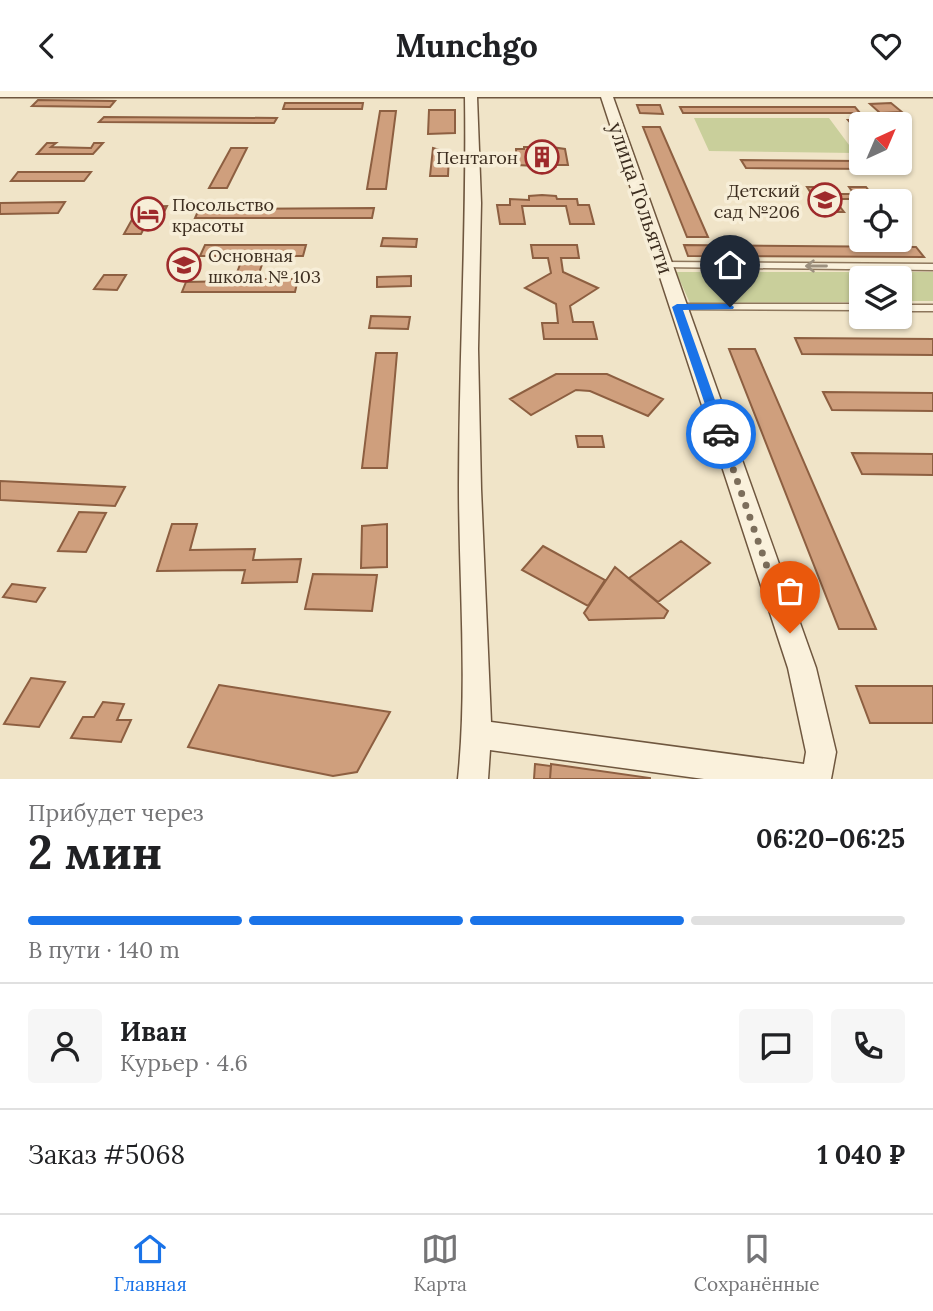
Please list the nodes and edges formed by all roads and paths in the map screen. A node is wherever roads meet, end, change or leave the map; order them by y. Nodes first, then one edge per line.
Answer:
1 (605, 92) edge
2 (471, 93) edge
3 (0, 94) edge
4 (933, 94) edge
5 (664, 265) junction
6 (933, 267) edge
7 (677, 307) junction
8 (849, 307) edge
9 (912, 307) edge
10 (933, 308) edge
11 (477, 734) junction
12 (473, 779) edge
13 (799, 779) edge
14 (806, 779) edge

1 - 2 street
1 - 4 street
1 - 5 street, улица Тольятти
2 - 3 street
2 - 11 street
6 -> 5 street
5 - 7 street, улица Тольятти
7 - 8 street
7 - 14 street, улица Тольятти
9 - 10 street
11 - 12 street
11 - 13 street

